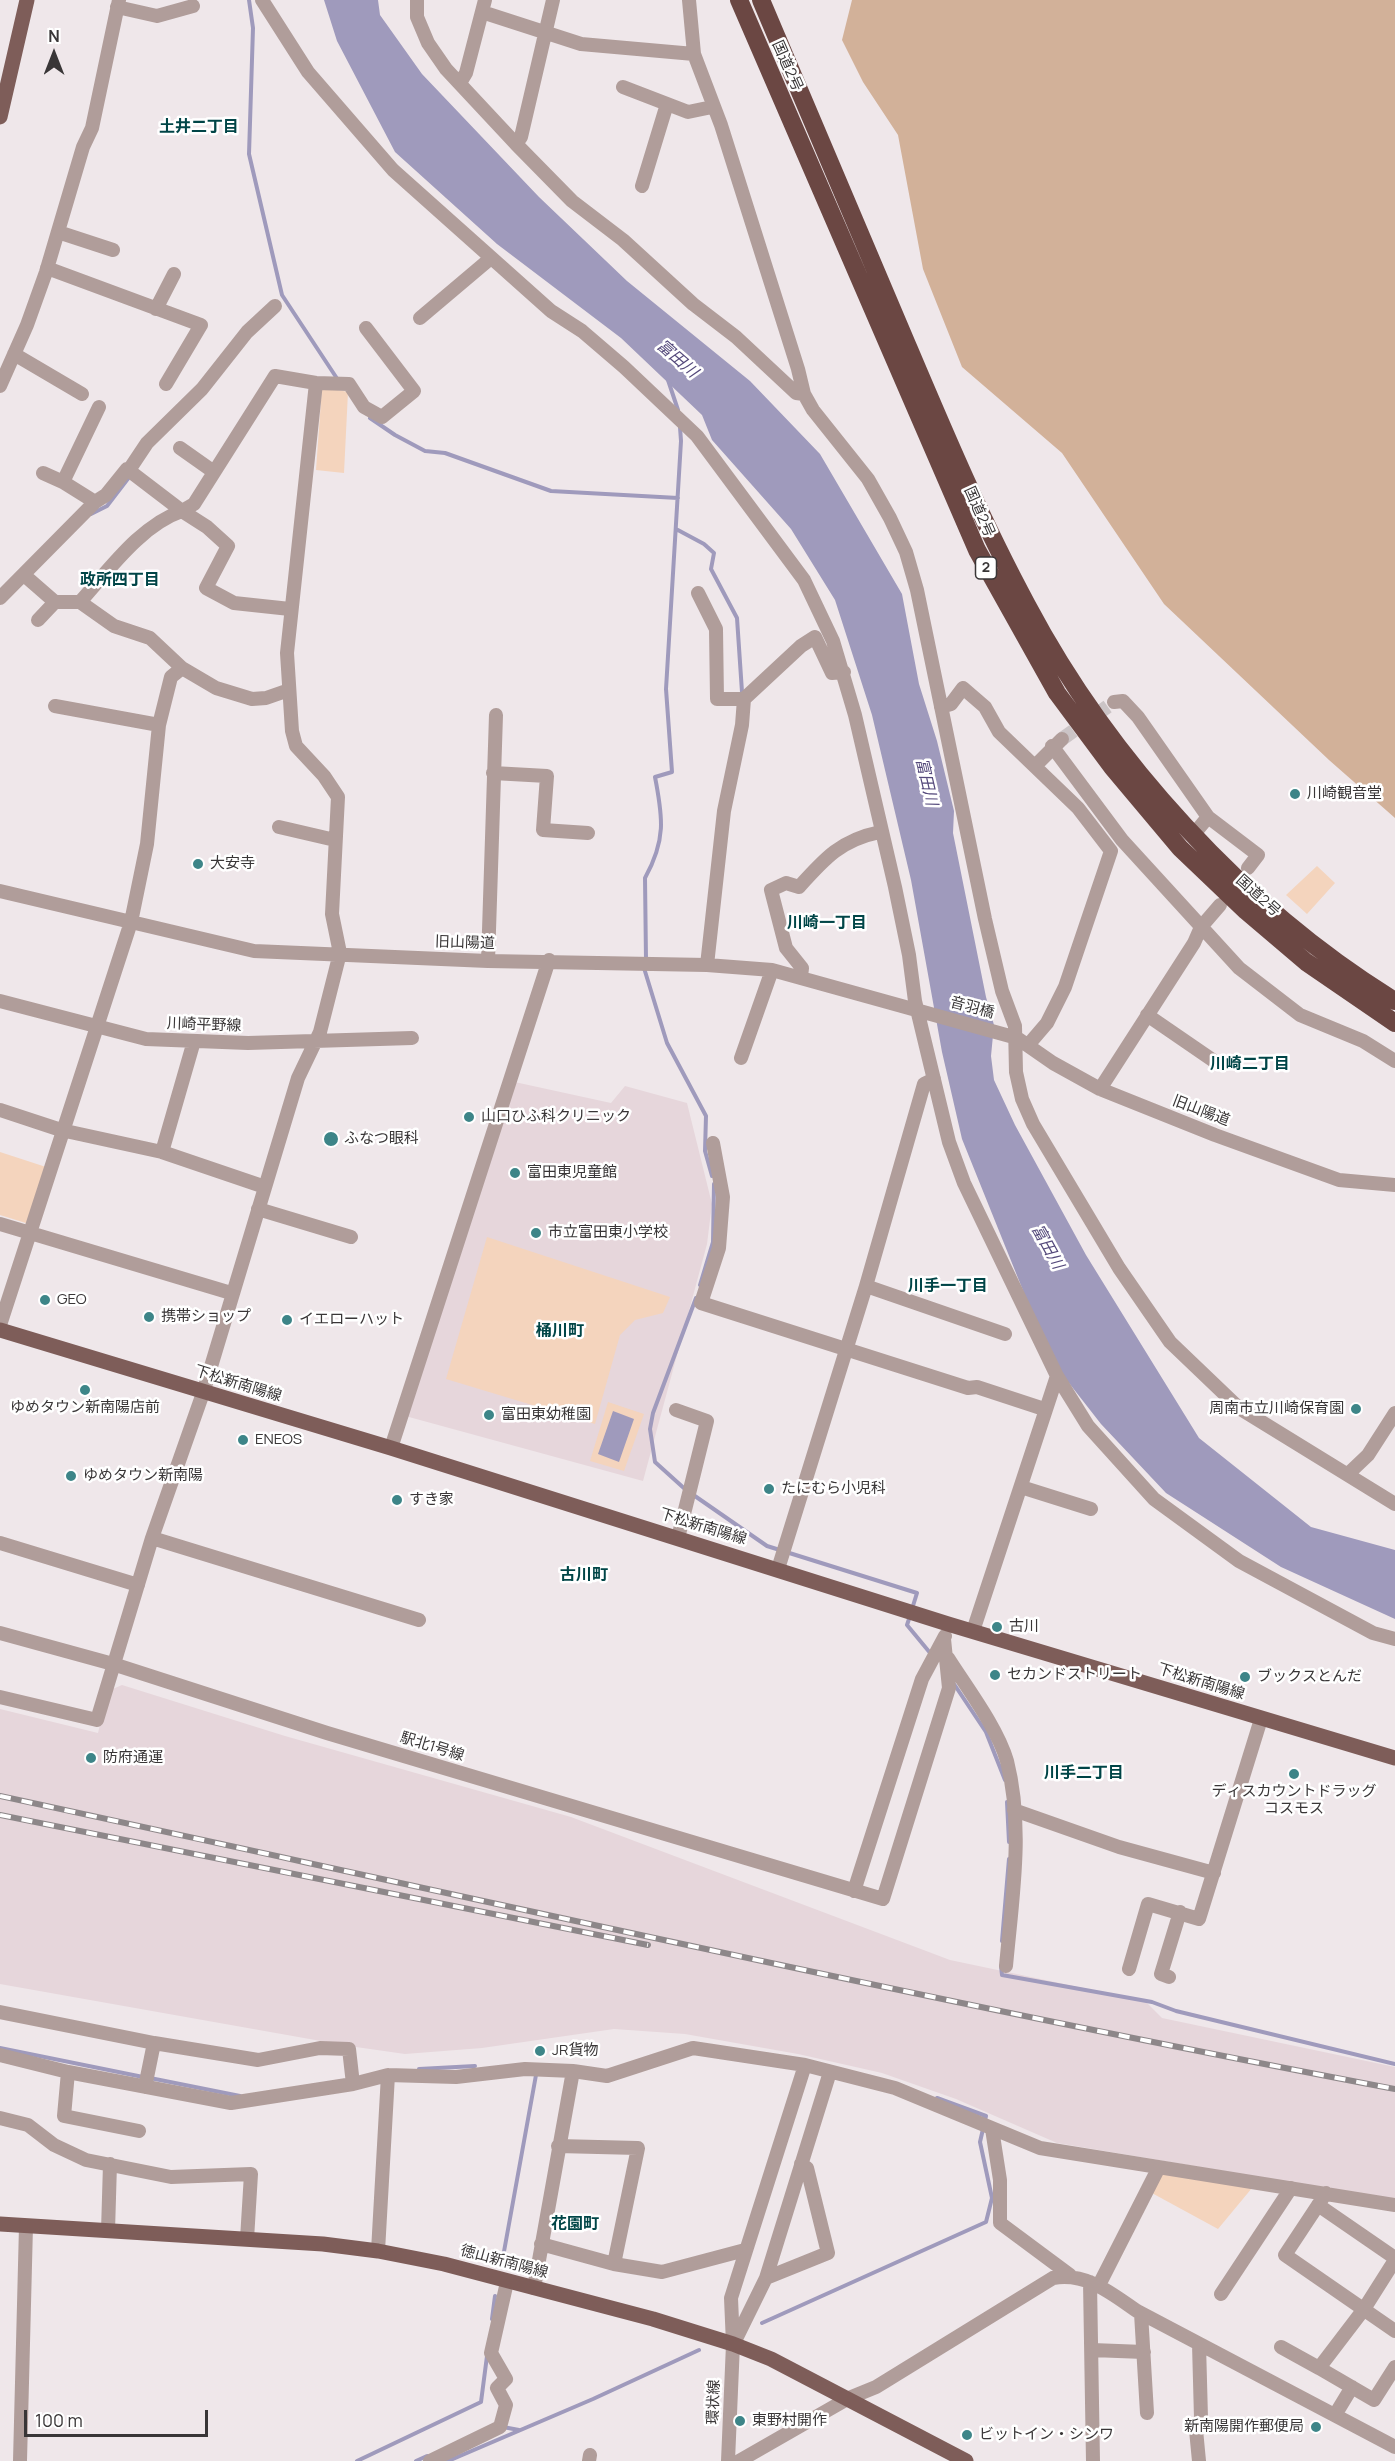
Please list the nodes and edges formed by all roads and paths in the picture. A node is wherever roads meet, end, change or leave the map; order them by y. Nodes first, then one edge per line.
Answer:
1 (27, 0) edge
2 (262, 0) edge
3 (417, 0) edge
4 (553, 0) edge
5 (689, 0) edge
6 (739, 0) edge
7 (761, 0) edge
8 (118, 4) edge
9 (193, 6) dead end
10 (484, 6) edge
11 (547, 32) junction
12 (694, 54) junction
13 (460, 83) junction
14 (623, 87) dead end
15 (667, 104) junction
16 (712, 107) junction
17 (0, 117) edge
18 (516, 144) junction
19 (642, 186) dead end
20 (58, 232) junction
21 (113, 250) dead end
22 (491, 258) junction
23 (47, 268) junction
24 (174, 274) dead end
25 (275, 306) dead end
26 (156, 309) junction
27 (420, 318) dead end
28 (366, 328) dead end
29 (14, 354) junction
30 (316, 383) junction
31 (166, 384) dead end
32 (0, 386) edge
33 (78, 387) dead end
34 (804, 394) junction
35 (99, 407) dead end
36 (180, 448) dead end
37 (129, 470) junction
38 (214, 472) junction
39 (43, 473) dead end
40 (63, 482) junction
41 (95, 502) junction
42 (182, 511) junction
43 (24, 575) junction
44 (698, 593) dead end
45 (0, 598) edge
46 (55, 602) junction
47 (80, 602) junction
48 (290, 609) junction
49 (38, 620) dead end
50 (182, 668) junction
51 (844, 672) junction
52 (289, 690) junction
53 (744, 699) junction
54 (1114, 702) dead end
55 (55, 706) dead end
56 (941, 706) junction
57 (495, 714) dead end
58 (159, 724) junction
59 (1035, 766) junction
60 (494, 773) junction
61 (1208, 817) junction
62 (279, 827) dead end
63 (880, 832) junction
64 (588, 834) dead end
65 (1194, 834) junction
66 (335, 840) junction
67 (1248, 868) dead end
68 (0, 891) edge
69 (1220, 905) dead end
70 (131, 922) junction
71 (1201, 927) junction
72 (340, 953) junction
73 (549, 960) junction
74 (488, 961) junction
75 (707, 965) junction
76 (772, 970) junction
77 (801, 977) junction
78 (0, 1000) edge
79 (1395, 1001) edge
80 (923, 1011) junction
81 (1147, 1015) junction
82 (1395, 1023) edge
83 (95, 1027) junction
84 (411, 1038) dead end
85 (1017, 1039) junction
86 (194, 1041) junction
87 (315, 1042) junction
88 (741, 1058) dead end
89 (1214, 1061) dead end
90 (1395, 1061) edge
91 (934, 1079) junction
92 (1100, 1089) junction
93 (0, 1110) edge
94 (61, 1130) junction
95 (713, 1143) dead end
96 (162, 1152) junction
97 (1395, 1185) edge
98 (265, 1187) junction
99 (258, 1209) junction
100 (0, 1224) edge
101 (30, 1233) junction
102 (351, 1238) dead end
103 (866, 1286) junction
104 (231, 1293) junction
105 (0, 1325) edge
106 (0, 1330) edge
107 (1005, 1334) dead end
108 (845, 1347) junction
109 (1057, 1376) junction
110 (203, 1393) junction
111 (1044, 1408) junction
112 (676, 1410) dead end
113 (1395, 1413) edge
114 (391, 1448) junction
115 (1348, 1474) junction
116 (1021, 1487) junction
117 (1395, 1504) edge
118 (1091, 1509) dead end
119 (152, 1538) junction
120 (678, 1538) junction
121 (0, 1543) edge
122 (778, 1569) junction
123 (138, 1585) junction
124 (419, 1620) dead end
125 (946, 1631) junction
126 (973, 1631) junction
127 (0, 1633) edge
128 (1395, 1639) edge
129 (947, 1656) junction
130 (113, 1664) junction
131 (0, 1697) edge
132 (1261, 1719) junction
133 (1395, 1758) edge
134 (1014, 1810) junction
135 (1214, 1873) junction
136 (854, 1891) junction
137 (1180, 1912) junction
138 (1006, 1966) dead end
139 (1129, 1970) dead end
140 (1169, 1977) dead end
141 (0, 2012) edge
142 (154, 2043) junction
143 (0, 2055) edge
144 (805, 2065) junction
145 (573, 2071) junction
146 (68, 2072) junction
147 (830, 2072) junction
148 (388, 2075) junction
149 (353, 2084) junction
150 (145, 2087) junction
151 (0, 2118) edge
152 (992, 2129) junction
153 (139, 2131) dead end
154 (558, 2146) junction
155 (110, 2164) junction
156 (801, 2164) junction
157 (1159, 2167) junction
158 (1291, 2188) junction
159 (1322, 2199) junction
160 (1395, 2205) edge
161 (0, 2224) edge
162 (26, 2226) junction
163 (108, 2231) junction
164 (247, 2240) junction
165 (541, 2244) junction
166 (746, 2250) junction
167 (378, 2251) junction
168 (1395, 2259) edge
169 (614, 2264) junction
170 (1070, 2275) junction
171 (766, 2278) junction
172 (507, 2282) junction
173 (1094, 2283) junction
174 (534, 2288) junction
175 (1221, 2294) dead end
176 (1364, 2309) junction
177 (1141, 2313) junction
178 (1395, 2331) edge
179 (733, 2344) junction
180 (1198, 2344) junction
181 (1281, 2347) dead end
182 (1092, 2350) junction
183 (1144, 2352) junction
184 (1395, 2367) edge
185 (1319, 2368) junction
186 (1352, 2387) junction
187 (849, 2398) junction
188 (1147, 2413) dead end
189 (1335, 2415) junction
190 (1395, 2447) edge
191 (20, 2461) edge
192 (430, 2461) edge
193 (728, 2461) edge
194 (739, 2461) edge
195 (966, 2461) edge
196 (1093, 2461) edge
197 (1198, 2461) edge

1 - 17 main road
2 - 22 street
3 - 13 street
4 - 11 street
5 - 12 street
6 - 82 highway, 国道2号 / 2
7 - 65 highway, 国道2号 / 2
8 - 9 street
8 - 20 street
10 - 11 street
10 - 13 street
11 - 12 street
11 - 18 street
12 - 16 street
13 - 18 street
14 - 15 street
15 - 16 street
15 - 19 street
16 - 34 street
18 - 34 street
20 - 21 street
20 - 23 street
22 - 27 street
22 - 51 street
23 - 26 street
23 - 29 street
24 - 26 street
25 - 37 street
26 - 31 street
28 - 30 street
29 - 32 street
29 - 33 street
30 - 38 street
30 - 48 street
34 - 56 street
35 - 40 street
36 - 38 street
37 - 41 street
37 - 42 street
38 - 42 street
39 - 40 street
40 - 41 street
41 - 43 street
42 - 47 street
42 - 48 street
43 - 45 street
43 - 46 street
44 - 53 street
46 - 47 street
46 - 49 street
47 - 50 street
48 - 52 street
50 - 52 street
50 - 58 street
51 - 53 street
51 - 63 street
52 - 66 street
53 - 75 street
54 - 61 street
55 - 58 street
56 - 59 street
56 - 85 street
57 - 60 street
58 - 70 street
59 - 71 street
59 - 85 street
60 - 64 street
60 - 74 street
61 - 65 street
61 - 67 street
62 - 66 street
63 - 77 street
63 - 80 street
65 - 79 highway, 国道2号 / 2
66 - 72 street
68 - 70 street, 旧山陽道
69 - 71 street
70 - 72 street, 旧山陽道
70 - 83 street
71 - 81 street
71 - 90 street
72 - 74 street, 旧山陽道
72 - 87 street
73 - 74 street, 旧山陽道
73 - 75 street, 旧山陽道
73 - 114 street
75 - 76 street, 旧山陽道
76 - 77 street, 旧山陽道
76 - 88 street
77 - 80 street, 旧山陽道
78 - 83 street, 川崎平野線
80 - 85 street, 音羽橋
80 - 91 street
81 - 89 street
81 - 92 street
83 - 86 street, 川崎平野線
83 - 94 street
84 - 87 street, 川崎平野線
85 - 92 street, 旧山陽道
85 - 115 street
86 - 87 street, 川崎平野線
86 - 96 street
87 - 98 street
91 - 103 street
91 - 109 street
92 - 97 street, 旧山陽道
93 - 94 street
94 - 96 street
94 - 101 street
95 - 108 street
96 - 98 street
98 - 99 street
99 - 102 street
99 - 104 street
100 - 101 street
101 - 104 street
101 - 105 street
103 - 107 street
103 - 108 street
104 - 110 street
106 - 110 main road, 下松新南陽線
108 - 111 street
108 - 122 street
109 - 111 street
109 - 128 street
110 - 114 main road, 下松新南陽線
110 - 119 street
111 - 116 street
112 - 120 street
113 - 115 street
114 - 120 main road, 下松新南陽線
115 - 117 street
116 - 118 street
116 - 126 street
119 - 123 street
119 - 124 street
120 - 122 main road, 下松新南陽線
121 - 123 street
122 - 125 main road, 下松新南陽線
123 - 130 street
125 - 126 main road, 下松新南陽線
125 - 129 street
125 - 136 street
126 - 132 main road, 下松新南陽線
127 - 130 street, 駅北1号線
129 - 134 street
129 - 136 street, 駅北1号線
130 - 131 street
130 - 136 street, 駅北1号線
132 - 133 main road, 下松新南陽線
132 - 135 street
134 - 135 street
134 - 138 street
135 - 137 street
137 - 139 street
137 - 140 street
141 - 142 street
142 - 149 street
142 - 150 street
143 - 146 street
144 - 145 street
144 - 147 street
144 - 166 street, 環状線
145 - 148 street
145 - 154 street
146 - 150 street
146 - 153 street
147 - 152 street
147 - 156 street
148 - 149 street
148 - 167 street
149 - 150 street
151 - 155 street
152 - 157 street
152 - 170 street
154 - 165 street
154 - 169 street
155 - 163 street
155 - 164 street
156 - 171 street
156 - 171 street
157 - 158 street
157 - 173 street
158 - 159 street
158 - 175 street
159 - 160 street
159 - 168 street
159 - 176 street
161 - 162 main road, 徳山新南陽線
162 - 163 main road, 徳山新南陽線
162 - 191 street
163 - 164 main road, 徳山新南陽線
164 - 167 main road, 徳山新南陽線
165 - 169 street
165 - 174 street
166 - 169 street
166 - 179 street, 環状線
167 - 172 main road, 徳山新南陽線
168 - 176 street
170 - 173 street
170 - 187 street
171 - 179 street
172 - 174 main road, 徳山新南陽線
172 - 192 street
173 - 177 street
173 - 182 street
174 - 179 main road, 徳山新南陽線
176 - 178 street
176 - 185 street
177 - 180 street
177 - 183 street
179 - 187 main road, 徳山新南陽線
179 - 193 street, 環状線
180 - 189 street
180 - 197 street
181 - 185 street
182 - 183 street
182 - 196 street
183 - 188 street
184 - 186 street
185 - 186 street
186 - 189 street
187 - 194 street
187 - 195 main road, 徳山新南陽線
189 - 190 street

